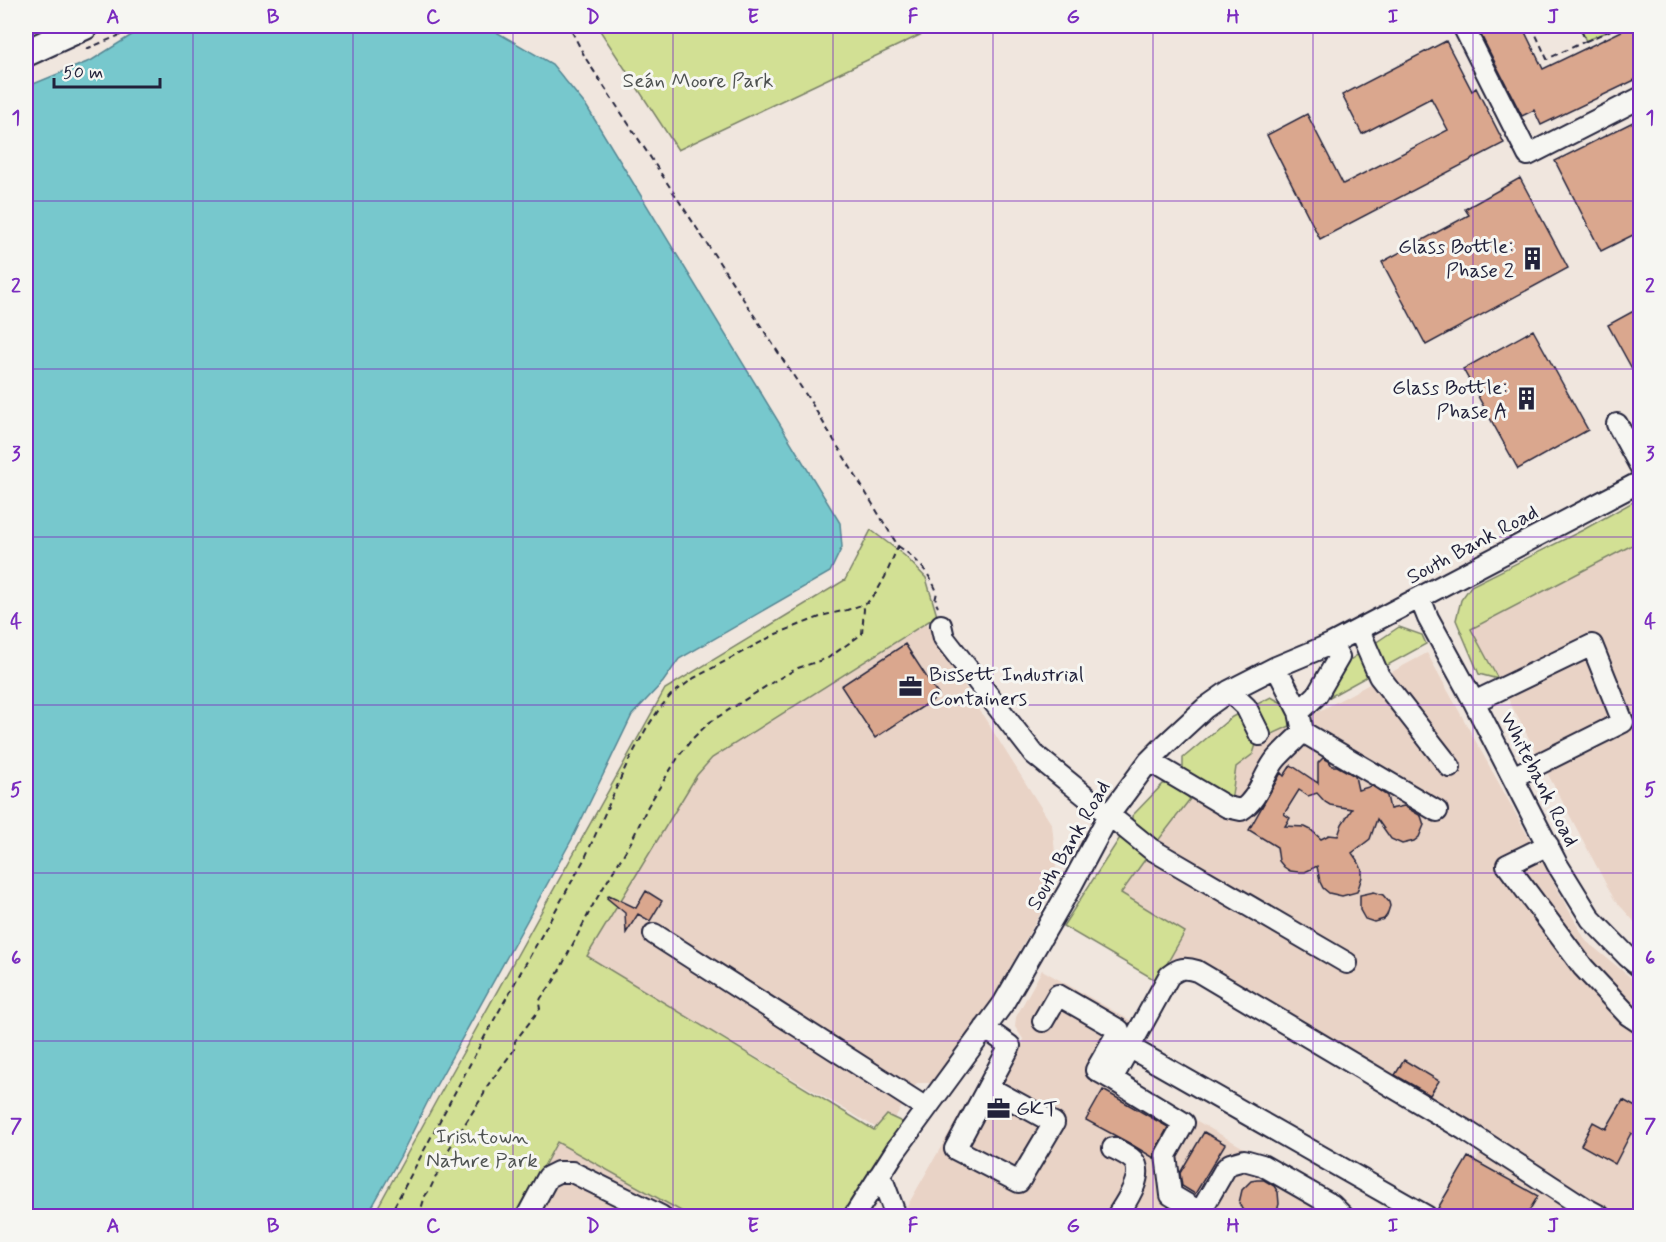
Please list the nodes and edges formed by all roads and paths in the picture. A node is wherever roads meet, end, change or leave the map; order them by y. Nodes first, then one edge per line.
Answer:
1 (85, 26) edge
2 (568, 26) edge
3 (760, 26) edge
4 (816, 26) edge
5 (1463, 26) edge
6 (1532, 26) edge
7 (1579, 26) edge
8 (1620, 26) edge
9 (1586, 41) junction
10 (26, 53) edge
11 (1641, 98) edge
12 (1617, 424) dead end
13 (1641, 466) edge
14 (1641, 482) edge
15 (898, 546) junction
16 (1420, 598) junction
17 (863, 604) junction
18 (941, 625) joint
19 (1359, 630) junction
20 (1330, 644) junction
21 (1276, 667) junction
22 (1229, 691) junction
23 (1474, 702) junction
24 (1299, 712) junction
25 (1303, 732) junction
26 (1260, 735) dead end
27 (1149, 760) junction
28 (1450, 767) dead end
29 (1513, 777) junction
30 (1437, 811) dead end
31 (1108, 815) junction
32 (1548, 845) junction
33 (654, 934) dead end
34 (1347, 963) dead end
35 (1641, 967) edge
36 (1043, 1021) dead end
37 (1641, 1023) edge
38 (985, 1028) junction
39 (1129, 1047) junction
40 (1112, 1079) junction
41 (988, 1088) junction
42 (926, 1108) junction
43 (1113, 1148) dead end
44 (879, 1176) junction
45 (1199, 1214) edge
46 (389, 1216) edge
47 (417, 1216) edge
48 (527, 1216) edge
49 (661, 1216) edge
50 (854, 1216) edge
51 (896, 1216) edge
52 (1117, 1216) edge
53 (1343, 1216) edge
54 (1426, 1216) edge
55 (1600, 1216) edge

1 - 10 main road
2 - 15 path
3 - 4 path
5 - 11 street
6 - 9 path
7 - 9 path
8 - 9 path
12 - 13 street
14 - 16 street, South Bank Road
15 - 17 path
15 - 18 path
16 - 19 street, South Bank Road
16 - 23 street, Whitebank Road
17 - 46 path
17 - 47 path
18 - 31 street
19 - 20 street, South Bank Road
19 - 28 street
20 - 21 street, South Bank Road
20 - 24 street
21 - 22 street, South Bank Road
21 - 24 street
22 - 26 street
22 - 27 street, South Bank Road
23 - 29 street, Whitebank Road
23 - 29 street
24 - 25 street
25 - 27 street
25 - 30 street
27 - 31 street, South Bank Road
29 - 32 street, Whitebank Road
31 - 34 street
31 - 38 street, South Bank Road
32 - 35 street, Whitebank Road
32 - 37 street
33 - 42 street
36 - 40 street
38 - 41 street
38 - 42 street, South Bank Road
39 - 40 street
39 - 54 street
39 - 55 street
40 - 45 street
41 - 41 street
42 - 44 street, South Bank Road
43 - 52 street
44 - 50 street, South Bank Road
44 - 51 street
45 - 53 street
48 - 49 street

